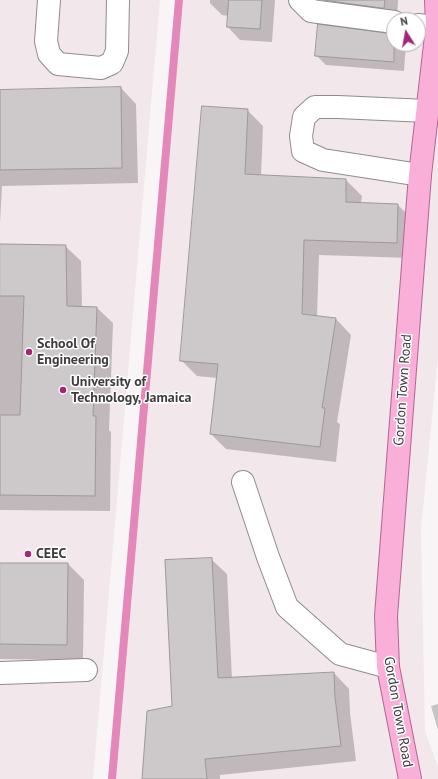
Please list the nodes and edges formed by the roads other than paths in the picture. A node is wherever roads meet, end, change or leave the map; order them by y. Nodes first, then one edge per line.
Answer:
1 (49, 0) edge
2 (118, 0) edge
3 (300, 0) edge
4 (436, 0) edge
5 (386, 21) edge
6 (427, 26) edge
7 (427, 111) junction
8 (420, 175) junction
9 (243, 482) dead end
10 (388, 667) junction
11 (86, 670) dead end
12 (0, 673) edge
13 (410, 779) edge

1 - 2 lane
3 - 5 lane
4 - 6 main road, Gordon Town Road
6 - 7 main road, Gordon Town Road
7 - 8 main road, Gordon Town Road
7 - 8 lane
8 - 10 main road, Gordon Town Road
9 - 10 lane
10 - 13 main road, Gordon Town Road
11 - 12 lane

